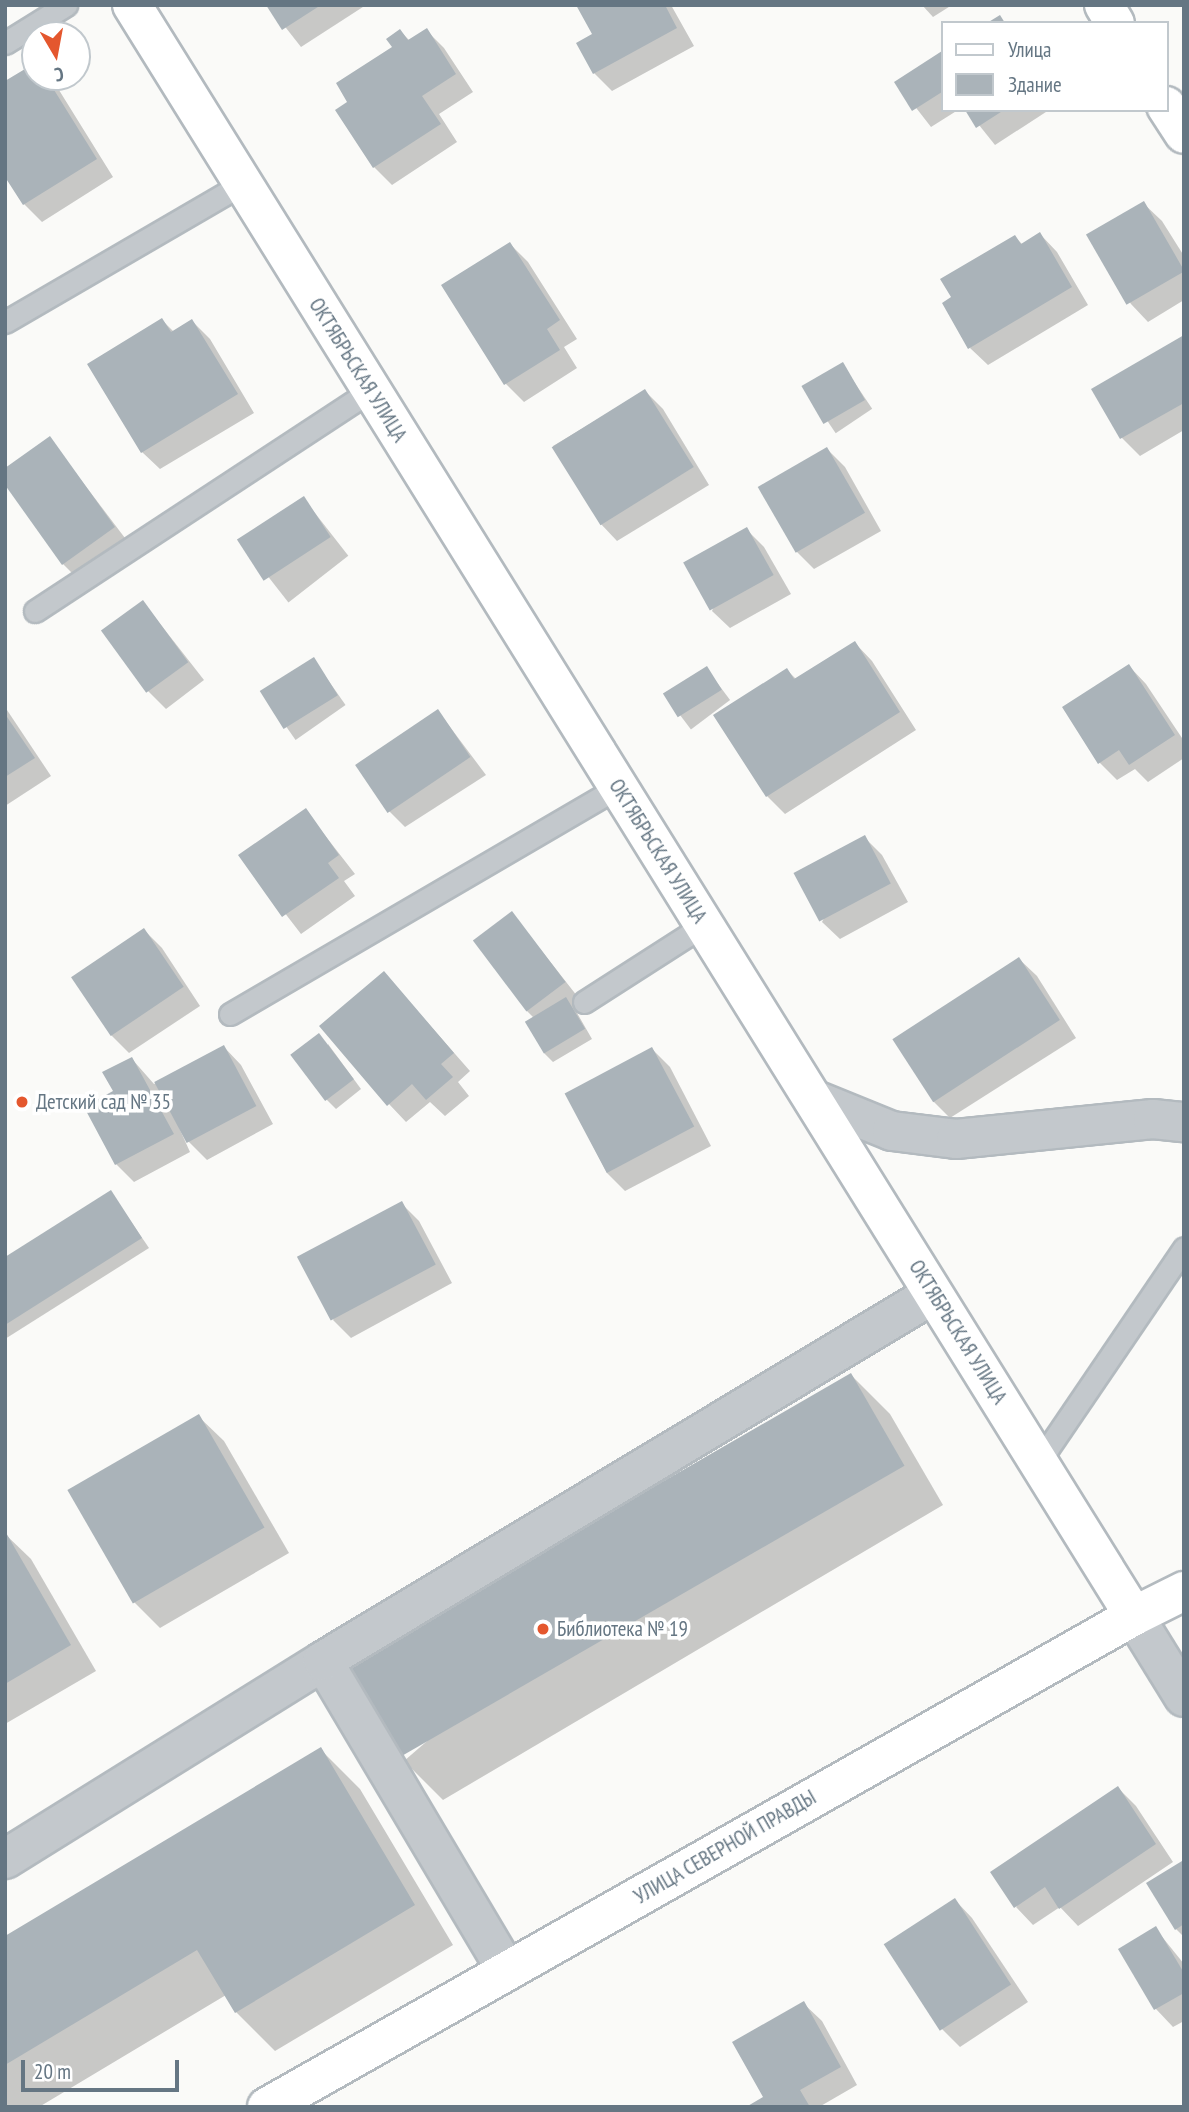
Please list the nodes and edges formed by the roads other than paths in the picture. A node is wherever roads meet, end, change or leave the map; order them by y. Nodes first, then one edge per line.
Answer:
1 (66, 5) edge
2 (132, 5) edge
3 (1104, 5) edge
4 (1114, 21) edge
5 (5, 43) edge
6 (1168, 109) edge
7 (1184, 134) edge
8 (240, 184) junction
9 (5, 322) edge
10 (372, 390) junction
11 (35, 611) dead end
12 (619, 787) junction
13 (705, 925) junction
14 (584, 1002) dead end
15 (230, 1014) dead end
16 (813, 1098) junction
17 (1184, 1122) edge
18 (1184, 1248) edge
19 (933, 1294) junction
20 (1040, 1460) junction
21 (1184, 1591) edge
22 (1133, 1616) junction
23 (323, 1661) junction
24 (1184, 1697) edge
25 (5, 1859) edge
26 (507, 1970) junction
27 (278, 2104) edge

1 - 5 lane
2 - 8 main road, ОКТЯБРЬСКАЯ УЛИЦА
3 - 4 main road
6 - 7 main road
8 - 9 lane
8 - 10 main road, ОКТЯБРЬСКАЯ УЛИЦА
10 - 11 lane
10 - 12 main road, ОКТЯБРЬСКАЯ УЛИЦА
12 - 13 main road, ОКТЯБРЬСКАЯ УЛИЦА
12 - 15 lane
13 - 14 lane
13 - 16 main road, ОКТЯБРЬСКАЯ УЛИЦА
16 - 17 street
16 - 19 main road, ОКТЯБРЬСКАЯ УЛИЦА
18 - 20 lane
19 - 20 main road, ОКТЯБРЬСКАЯ УЛИЦА
19 - 23 street
20 - 22 main road, ОКТЯБРЬСКАЯ УЛИЦА
21 - 22 main road, УЛИЦА СЕВЕРНОЙ ПРАВДЫ
22 - 24 street, ОКТЯБРЬСКАЯ УЛИЦА
22 - 26 main road, УЛИЦА СЕВЕРНОЙ ПРАВДЫ
23 - 25 street
23 - 26 street
26 - 27 main road, УЛИЦА СЕВЕРНОЙ ПРАВДЫ

